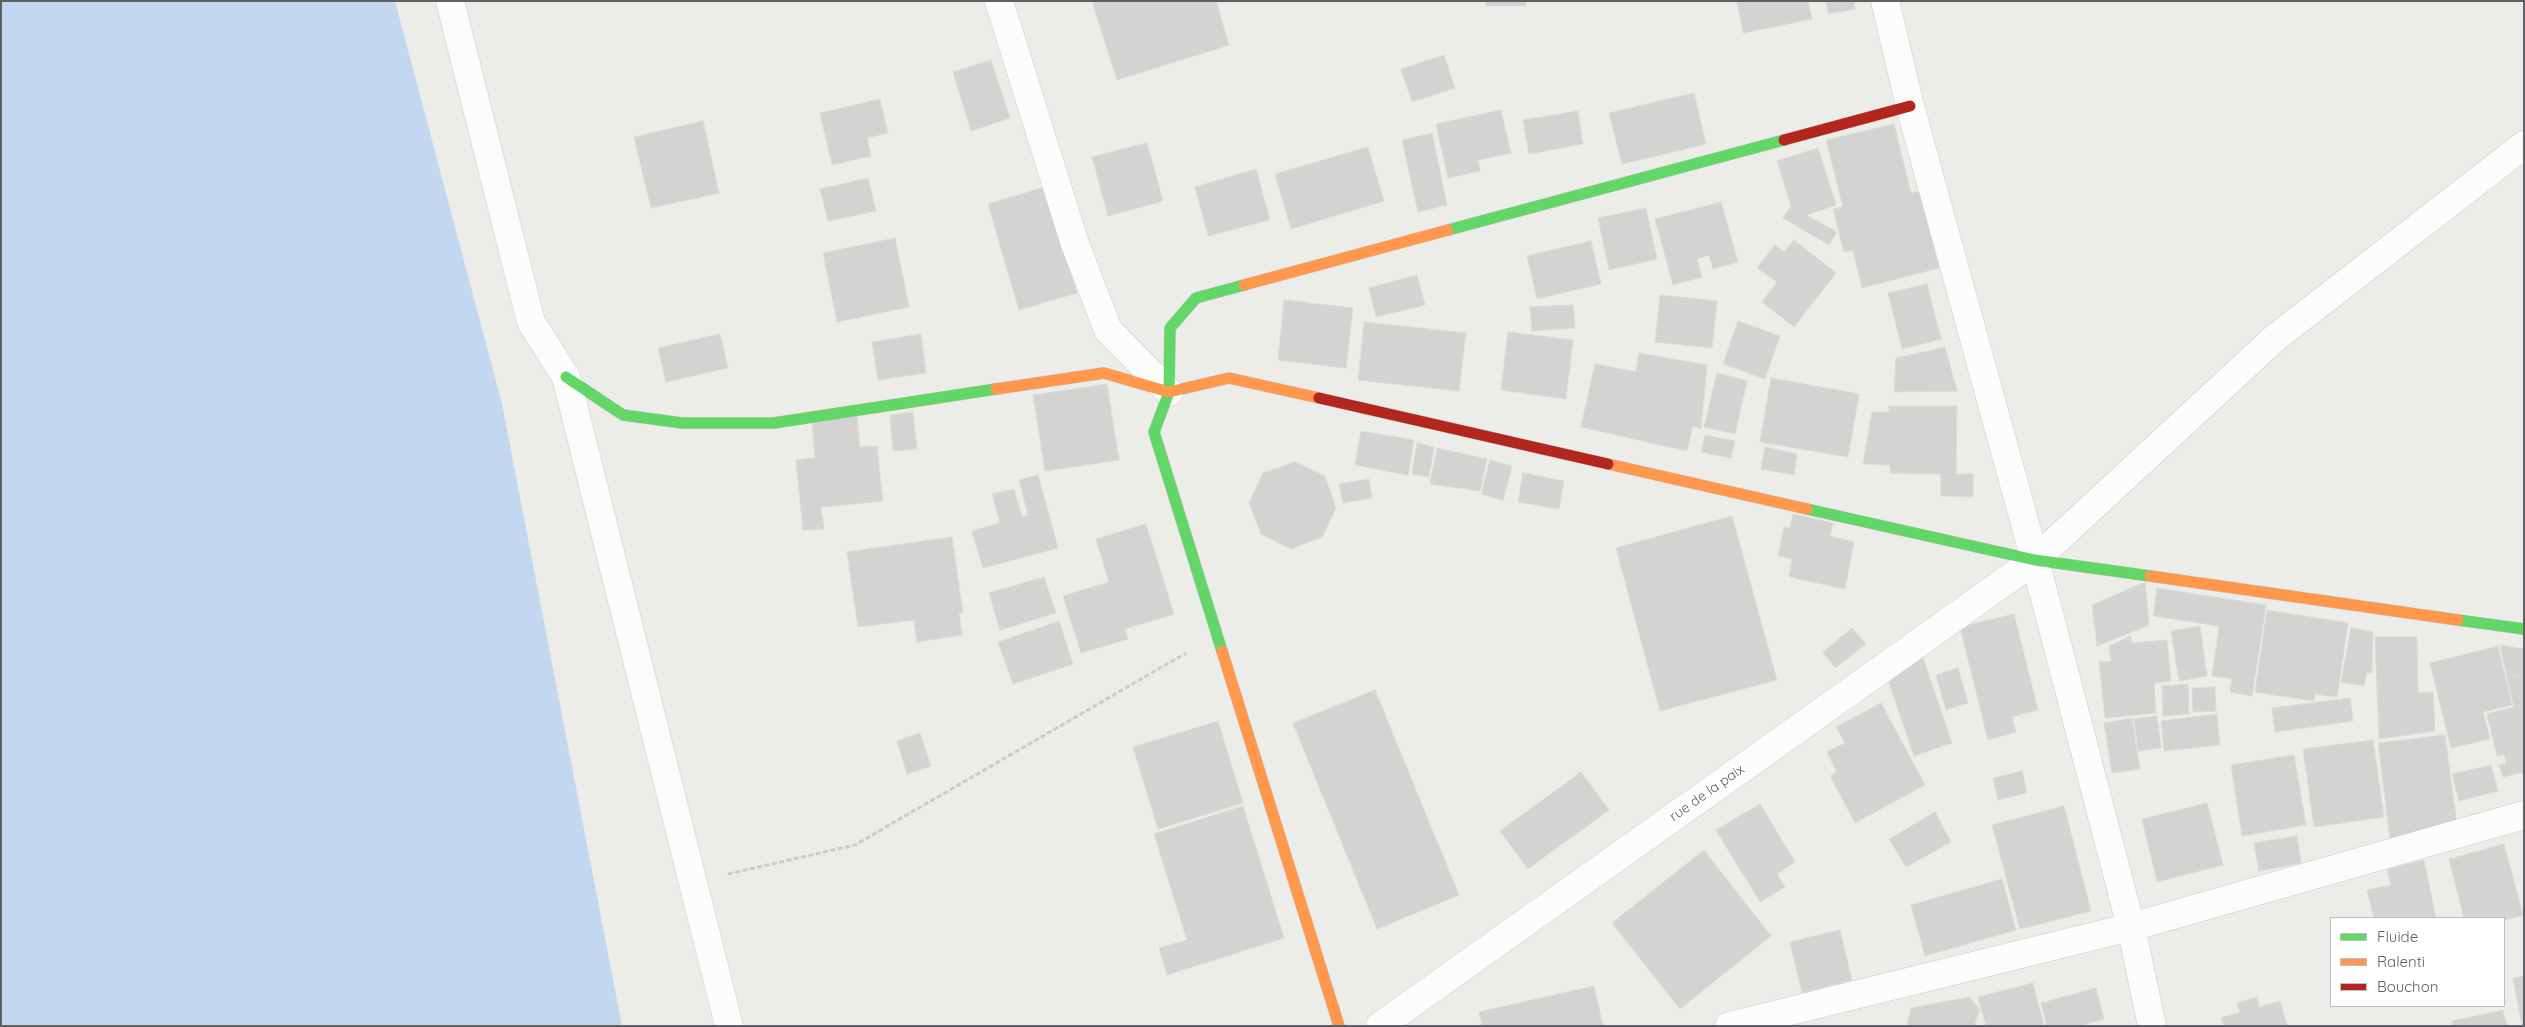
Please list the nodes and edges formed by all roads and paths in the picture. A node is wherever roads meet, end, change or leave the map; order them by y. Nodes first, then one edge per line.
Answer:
1 (450, 1) edge
2 (999, 1) edge
3 (1885, 1) edge
4 (1910, 106) junction
5 (2524, 145) edge
6 (566, 377) junction
7 (1169, 392) junction
8 (2035, 560) junction
9 (2524, 629) edge
10 (1217, 635) junction
11 (2524, 815) edge
12 (693, 882) junction
13 (2131, 927) junction
14 (729, 1026) edge
15 (1339, 1026) edge
16 (1380, 1026) edge
17 (1728, 1026) edge
18 (2152, 1026) edge

1 - 6 street
2 - 7 street
3 - 4 street
4 - 7 street
4 - 8 street
5 - 8 street, rue de la paix
6 - 7 street
6 - 12 street
7 - 8 street
7 - 10 street
8 - 9 street
8 - 13 street
8 - 16 street, rue de la paix
10 - 12 path
10 - 15 street
11 - 13 street
12 - 14 street
13 - 17 street
13 - 18 street

